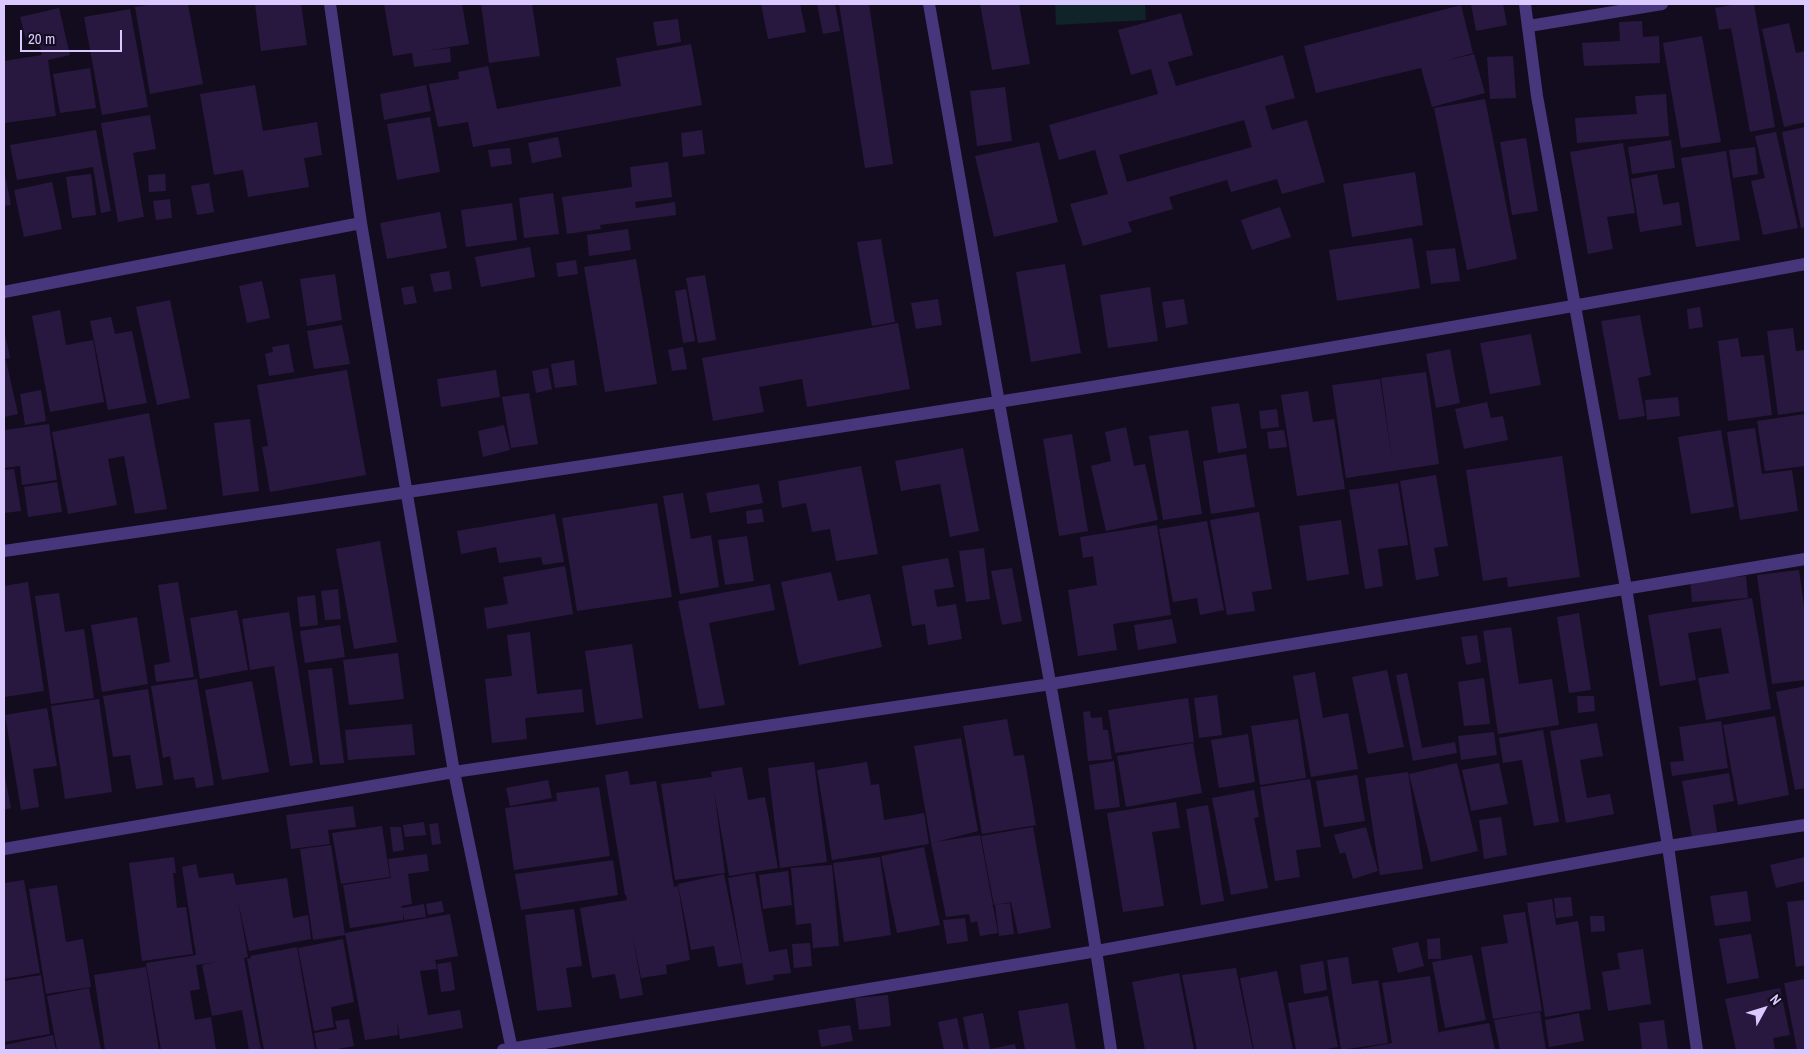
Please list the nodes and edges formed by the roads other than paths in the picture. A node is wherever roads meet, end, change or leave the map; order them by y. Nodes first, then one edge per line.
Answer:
1 (330, 4) edge
2 (929, 4) edge
3 (1524, 4) edge
4 (1662, 4) edge
5 (1529, 26) junction
6 (361, 223) junction
7 (1805, 264) edge
8 (4, 292) edge
9 (1576, 306) junction
10 (999, 403) junction
11 (406, 493) junction
12 (4, 551) edge
13 (1805, 559) edge
14 (1626, 588) junction
15 (1051, 684) junction
16 (454, 772) junction
17 (1805, 824) edge
18 (1668, 846) junction
19 (4, 849) edge
20 (1097, 951) junction
21 (509, 1050) edge
22 (1111, 1050) edge
23 (1697, 1050) edge

1 - 6 street
2 - 10 street
3 - 5 street
4 - 5 street
5 - 9 street
6 - 8 street
6 - 11 street
7 - 9 street
9 - 10 street
9 - 14 street
10 - 11 street
10 - 15 street
11 - 12 street
11 - 16 street
13 - 14 street
14 - 15 street
14 - 18 street
15 - 16 street
15 - 20 street
16 - 19 street
16 - 21 street
17 - 18 street
18 - 20 street
18 - 23 street
20 - 21 street
20 - 22 street

